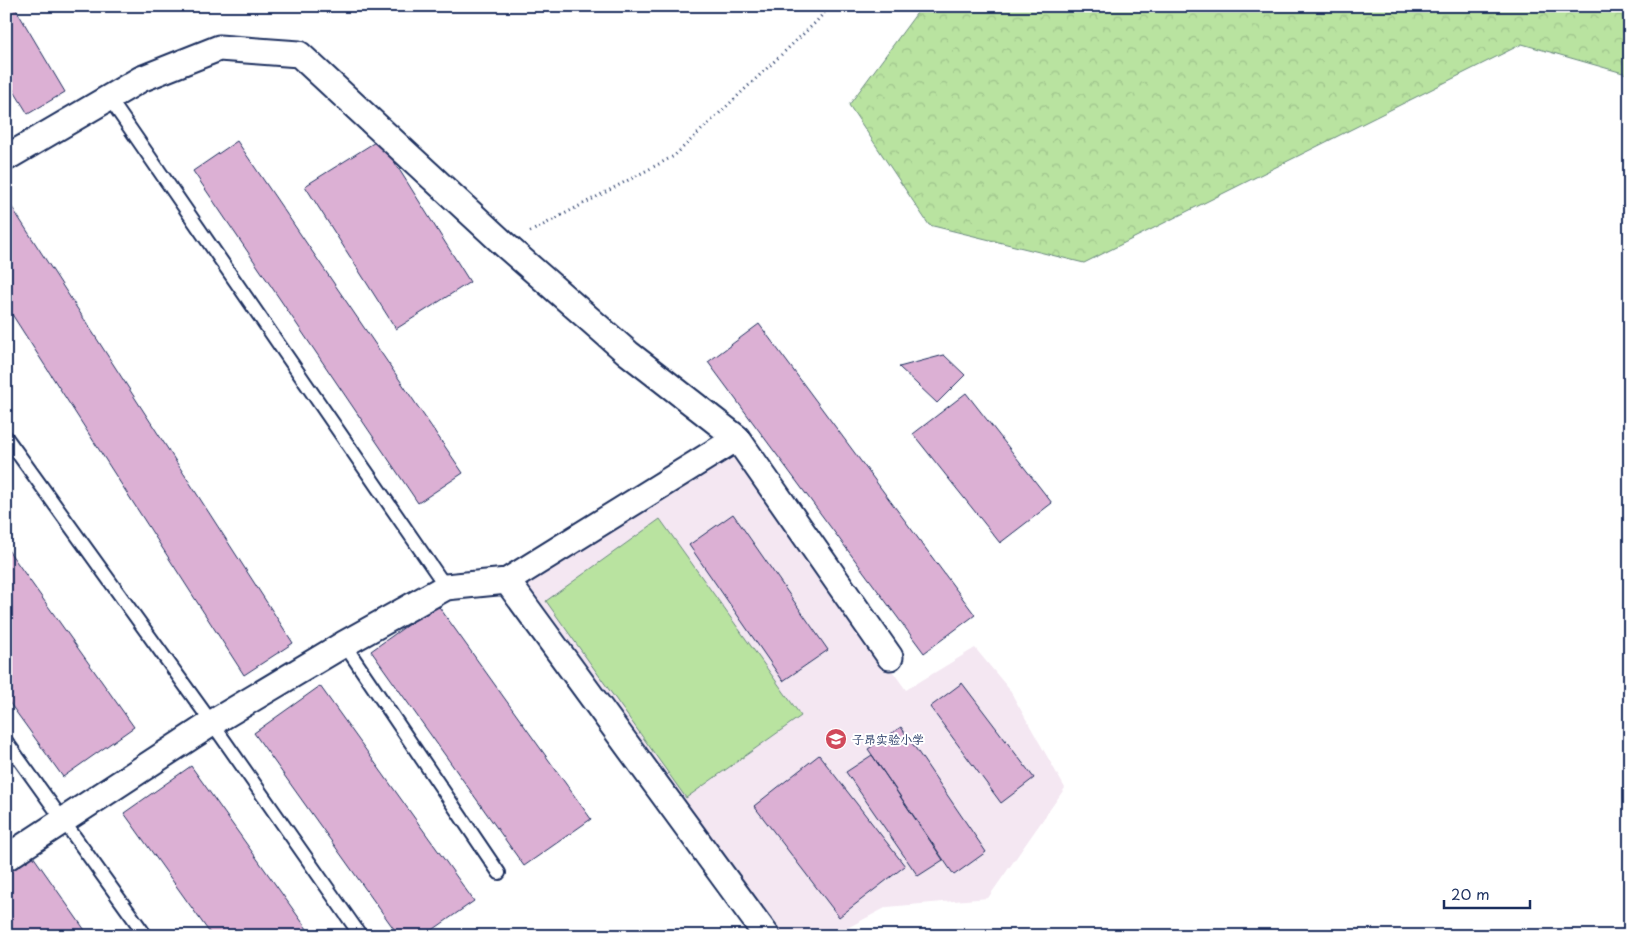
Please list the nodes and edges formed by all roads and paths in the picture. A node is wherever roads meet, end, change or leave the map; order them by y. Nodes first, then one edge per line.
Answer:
1 (830, 6) edge
2 (109, 98) junction
3 (6, 158) edge
4 (505, 244) junction
5 (6, 437) edge
6 (737, 438) junction
7 (507, 581) junction
8 (446, 586) junction
9 (344, 644) junction
10 (890, 657) dead end
11 (212, 723) junction
12 (6, 740) edge
13 (63, 821) junction
14 (6, 858) edge
15 (499, 873) dead end
16 (146, 936) edge
17 (361, 936) edge
18 (767, 936) edge

1 - 4 path
2 - 3 street
2 - 4 street
2 - 8 lane
4 - 6 street
5 - 11 lane
6 - 7 street
6 - 10 street
7 - 8 street
7 - 18 street
8 - 9 street
9 - 11 street
9 - 15 lane
11 - 13 street
11 - 17 lane
12 - 13 lane
13 - 14 street
13 - 16 lane

